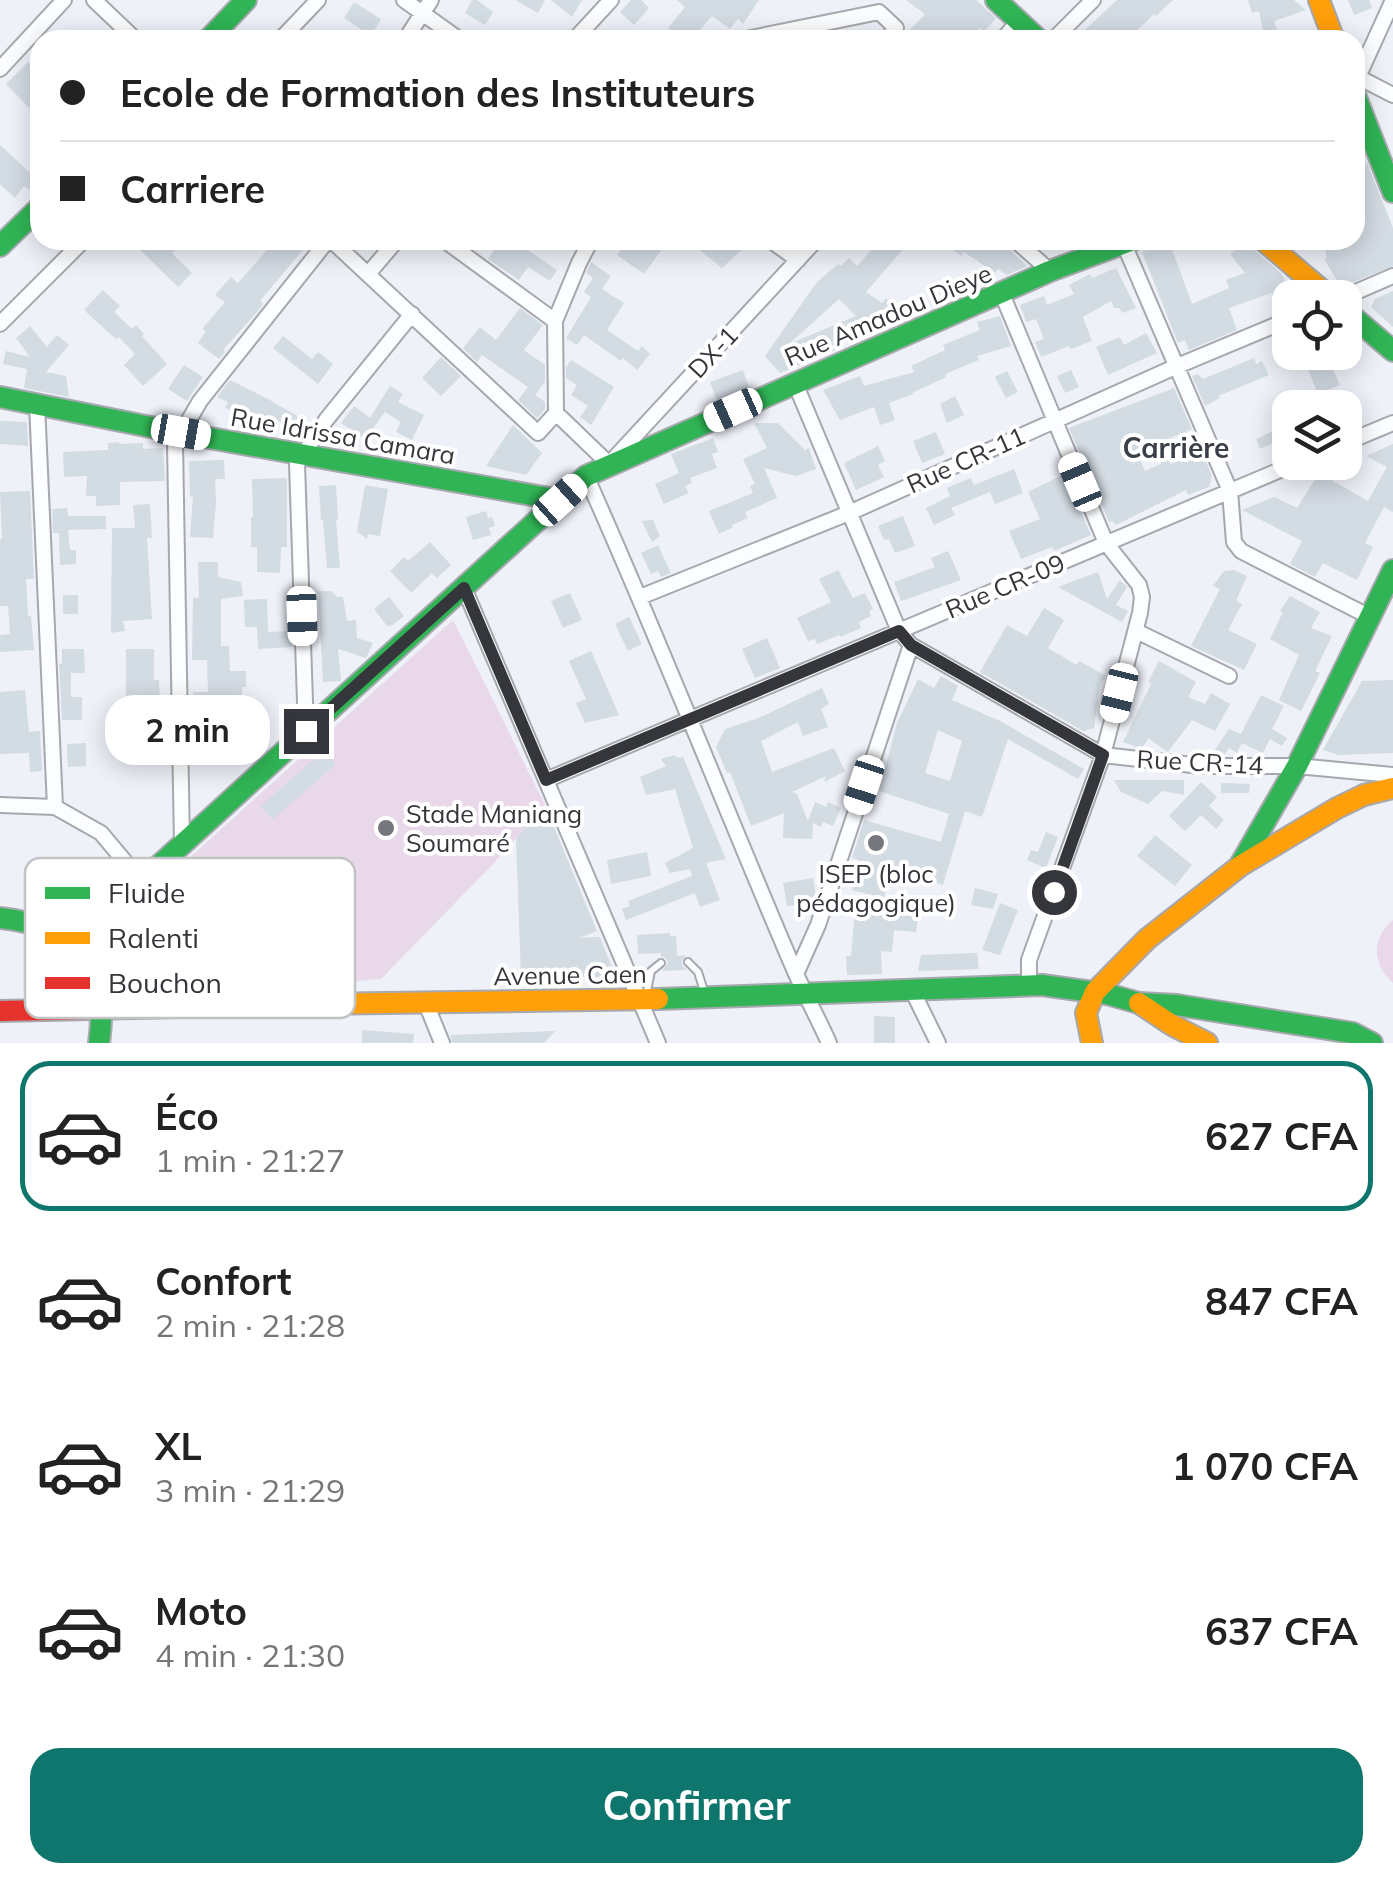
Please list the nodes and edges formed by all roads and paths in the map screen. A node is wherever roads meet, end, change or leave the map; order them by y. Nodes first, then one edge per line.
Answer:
1 (64, 0) edge
2 (94, 0) edge
3 (246, 0) edge
4 (318, 0) edge
5 (404, 0) edge
6 (612, 0) edge
7 (996, 0) edge
8 (1093, 0) edge
9 (1319, 0) edge
10 (1393, 0) edge
11 (427, 7) edge
12 (1019, 21) junction
13 (36, 30) edge
14 (126, 30) edge
15 (218, 30) edge
16 (290, 30) edge
17 (412, 30) edge
18 (450, 30) edge
19 (584, 30) edge
20 (791, 30) edge
21 (894, 30) edge
22 (1011, 30) edge
23 (1028, 30) edge
24 (1064, 30) edge
25 (1330, 30) edge
26 (30, 37) edge
27 (1365, 63) edge
28 (0, 69) edge
29 (1365, 86) edge
30 (1393, 95) edge
31 (1365, 143) edge
32 (1393, 192) edge
33 (30, 217) edge
34 (0, 246) edge
35 (74, 250) edge
36 (322, 250) edge
37 (341, 250) edge
38 (388, 250) edge
39 (458, 250) edge
40 (585, 250) edge
41 (784, 250) edge
42 (807, 250) edge
43 (1026, 250) edge
44 (1106, 250) edge
45 (1131, 250) edge
46 (1274, 250) edge
47 (798, 260) junction
48 (1050, 271) junction
49 (368, 274) junction
50 (1393, 276) edge
51 (1310, 280) edge
52 (1362, 289) edge
53 (1002, 294) junction
54 (412, 314) junction
55 (554, 321) junction
56 (0, 324) edge
57 (1362, 325) edge
58 (1272, 328) edge
59 (1393, 351) edge
60 (1176, 368) junction
61 (794, 383) junction
62 (0, 397) edge
63 (37, 404) junction
64 (556, 413) junction
65 (1055, 421) junction
66 (1393, 423) edge
67 (181, 432) junction
68 (1362, 436) edge
69 (303, 454) junction
70 (609, 464) junction
71 (1272, 473) edge
72 (586, 476) junction
73 (1230, 492) junction
74 (560, 500) junction
75 (848, 512) junction
76 (1106, 544) junction
77 (1393, 570) edge
78 (464, 588) junction
79 (640, 596) junction
80 (1370, 617) junction
81 (899, 631) junction
82 (1136, 631) junction
83 (911, 645) junction
84 (1229, 676) dead end
85 (689, 720) junction
86 (306, 731) junction
87 (1103, 755) junction
88 (1298, 766) junction
89 (1393, 775) edge
90 (546, 780) junction
91 (1393, 788) edge
92 (0, 805) edge
93 (55, 807) junction
94 (182, 845) junction
95 (122, 858) edge
96 (168, 858) edge
97 (1240, 866) junction
98 (0, 918) edge
99 (25, 920) edge
100 (688, 962) dead end
101 (662, 963) dead end
102 (796, 974) junction
103 (1029, 985) junction
104 (911, 988) junction
105 (1095, 992) junction
106 (806, 993) junction
107 (706, 997) junction
108 (642, 999) junction
109 (425, 1001) junction
110 (355, 1003) edge
111 (1139, 1004) junction
112 (25, 1010) edge
113 (0, 1011) edge
114 (103, 1018) edge
115 (100, 1043) edge
116 (442, 1043) edge
117 (658, 1043) edge
118 (829, 1043) edge
119 (938, 1043) edge
120 (1092, 1043) edge
121 (1207, 1043) edge
122 (1372, 1043) edge

1 - 13 street
2 - 14 street
3 - 15 main road
4 - 16 street
5 - 11 street
6 - 19 street
7 - 12 main road
8 - 24 street
9 - 25 main road
10 - 27 street
11 - 17 street
11 - 18 street
12 - 22 street
12 - 23 main road
20 - 21 street
26 - 28 street
29 - 30 street
31 - 32 main road
33 - 34 main road
35 - 56 street
36 - 67 street
37 - 49 street
38 - 49 street
39 - 55 street
40 - 55 street
41 - 47 street
42 - 47 street, DX-1
43 - 48 street
44 - 48 main road, Rue Amadou Dieye
45 - 60 street
46 - 51 main road
47 - 70 street, DX-1
48 - 53 main road, Rue Amadou Dieye
49 - 54 street
50 - 52 street
53 - 61 main road, Rue Amadou Dieye
53 - 65 street
54 - 64 street
54 - 69 street
55 - 64 street
57 - 59 main road
58 - 60 street, Rue CR-11
60 - 65 street, Rue CR-11
60 - 73 street
61 - 70 main road, Rue Amadou Dieye
61 - 75 street, Rue CR-14
62 - 63 main road, Rue Idrissa Camara
63 - 67 main road, Rue Idrissa Camara
63 - 93 street
64 - 70 street
65 - 75 street, Rue CR-11
65 - 76 street
66 - 68 street
67 - 69 main road, Rue Idrissa Camara
67 - 94 street
69 - 74 main road, Rue Idrissa Camara
69 - 86 street
70 - 72 main road, Rue Amadou Dieye
71 - 73 street, Rue CR-09
72 - 74 main road, Rue Amadou Dieye
72 - 79 street
73 - 76 street, Rue CR-09
73 - 80 street
74 - 78 main road, Rue Amadou Dieye
75 - 79 street, Rue CR-11
75 - 81 street, Rue CR-14
76 - 81 street, Rue CR-09
76 - 82 street
77 - 80 main road
78 - 86 main road, Rue Amadou Dieye
78 - 90 street
79 - 85 street
80 - 88 main road
81 - 83 street, Rue CR-14
81 - 85 street, Rue CR-09
82 - 84 street
82 - 87 street
83 - 87 street, Rue CR-14
83 - 102 street
85 - 90 street, Rue CR-09
85 - 102 street
86 - 94 main road, Rue Amadou Dieye
87 - 88 street, Rue CR-14
87 - 103 street
88 - 89 street, Rue CR-14
88 - 97 main road
90 - 108 street
91 - 97 main road
92 - 93 street
93 - 95 street
94 - 96 main road, Rue Amadou Dieye
97 - 105 main road
98 - 99 main road
100 - 107 lane
101 - 108 lane
102 - 106 street
103 - 104 main road, Avenue Caen
103 - 105 main road, Avenue Caen
104 - 106 main road, Avenue Caen
104 - 119 street
105 - 111 main road, Avenue Caen
105 - 120 main road
106 - 107 main road, Avenue Caen
106 - 118 street
107 - 108 main road, Avenue Caen
108 - 109 main road, Avenue Caen
108 - 117 street
109 - 110 main road, Avenue Caen
109 - 116 street
111 - 121 main road, Avenue Caen
111 - 122 main road, Avenue Caen
112 - 113 main road, Avenue Caen
114 - 115 main road

